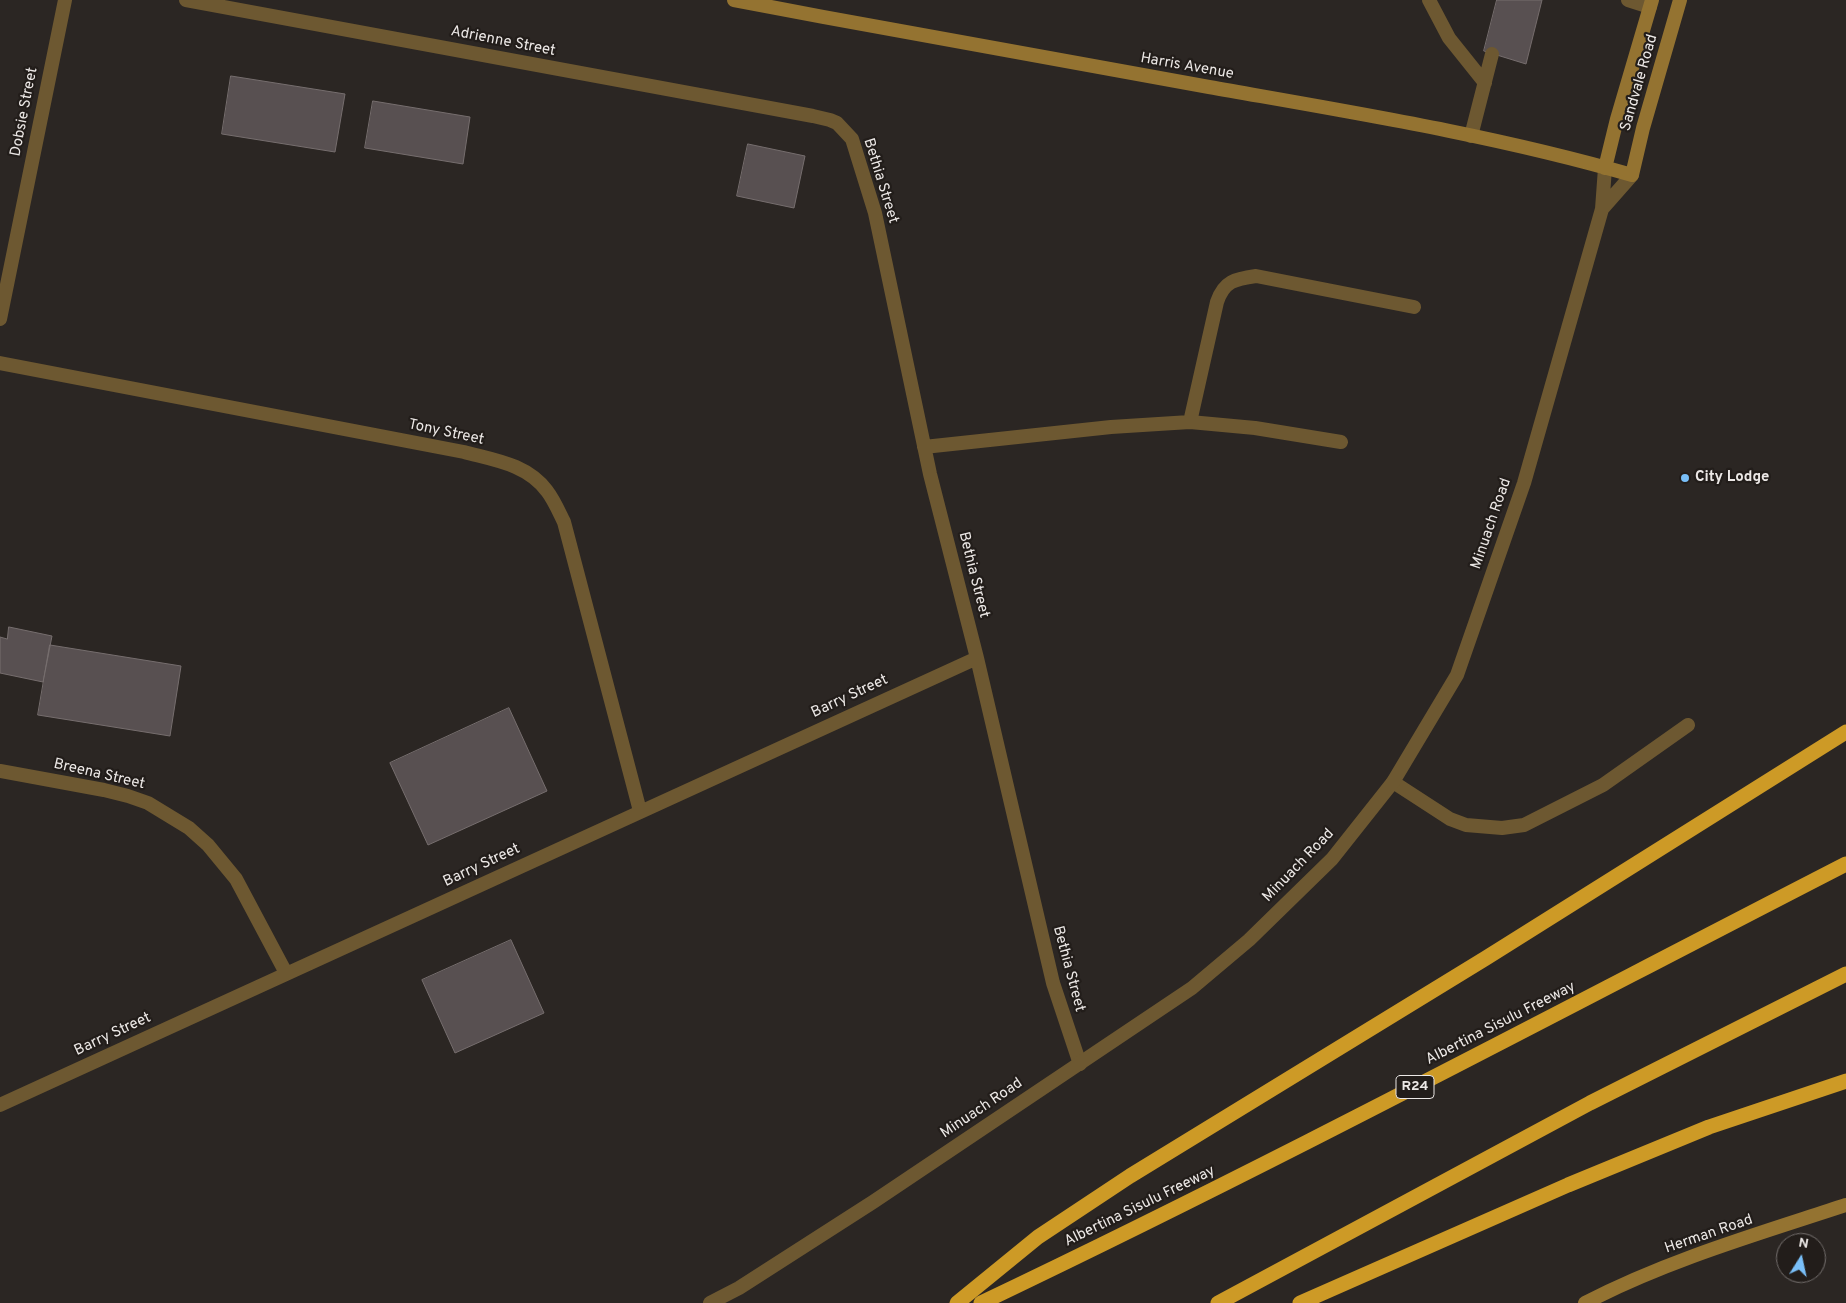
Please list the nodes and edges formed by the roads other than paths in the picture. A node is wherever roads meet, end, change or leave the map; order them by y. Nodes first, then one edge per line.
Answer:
1 (64, 0) edge
2 (186, 0) edge
3 (734, 0) edge
4 (1429, 0) edge
5 (1628, 0) edge
6 (1680, 0) edge
7 (1651, 4) edge
8 (1492, 54) dead end
9 (1485, 83) junction
10 (813, 116) joint
11 (1471, 136) junction
12 (1605, 168) junction
13 (1632, 175) junction
14 (1602, 209) junction
15 (1414, 308) dead end
16 (0, 319) edge
17 (0, 363) edge
18 (1190, 422) junction
19 (1341, 442) dead end
20 (924, 447) junction
21 (977, 658) junction
22 (1688, 724) dead end
23 (1846, 732) edge
24 (0, 771) edge
25 (1394, 782) junction
26 (640, 811) junction
27 (1846, 864) edge
28 (286, 973) junction
29 (1846, 974) edge
30 (1080, 1064) junction
31 (1846, 1081) edge
32 (0, 1105) edge
33 (1846, 1205) edge
34 (710, 1303) edge
35 (956, 1303) edge
36 (981, 1303) edge
37 (1218, 1303) edge
38 (1300, 1303) edge
39 (1585, 1303) edge

1 - 16 street, Dobsie Street
2 - 10 street, Adrienne Street
3 - 11 main road, Harris Avenue
4 - 9 street
5 - 7 street
6 - 13 main road, Sandvale Road
7 - 12 main road, Sandvale Road
8 - 9 street
9 - 11 street
10 - 20 street, Bethia Street
11 - 12 main road, Harris Avenue
12 - 13 main road, Harris Avenue
12 - 14 street
13 - 14 street
14 - 25 street, Minuach Road
15 - 18 street
17 - 26 street, Tony Street
18 - 19 street
18 - 20 street
20 - 21 street, Bethia Street
21 - 26 street, Barry Street
21 - 30 street, Bethia Street
22 - 25 street
23 - 35 highway
24 - 28 street, Breena Street
25 - 30 street, Minuach Road
26 - 28 street, Barry Street
27 - 36 highway, Albertina Sisulu Freeway / R24
28 - 32 street, Barry Street
29 - 37 highway
30 - 34 street, Minuach Road
31 - 38 highway
33 - 39 main road, Herman Road

